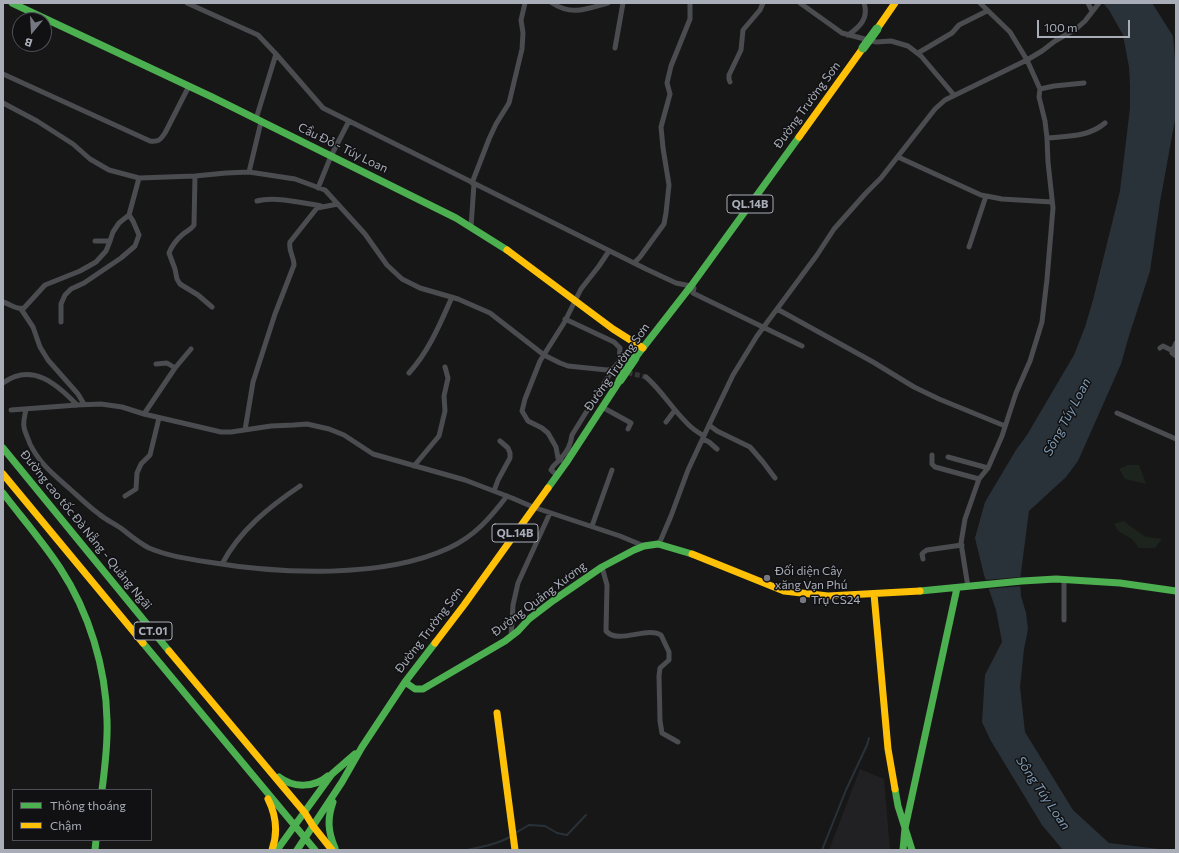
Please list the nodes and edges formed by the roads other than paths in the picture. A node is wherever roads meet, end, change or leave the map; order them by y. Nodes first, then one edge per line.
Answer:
1 (12, 3) edge
2 (187, 3) edge
3 (525, 3) edge
4 (552, 3) edge
5 (608, 3) edge
6 (624, 3) edge
7 (690, 3) edge
8 (763, 3) edge
9 (800, 3) edge
10 (864, 3) edge
11 (895, 3) edge
12 (980, 3) edge
13 (1088, 3) edge
14 (1098, 4) edge
15 (987, 11) junction
16 (1092, 11) junction
17 (848, 35) junction
18 (615, 48) dead end
19 (918, 53) junction
20 (276, 54) junction
21 (1027, 60) junction
22 (3, 74) edge
23 (730, 82) dead end
24 (1084, 83) dead end
25 (189, 86) junction
26 (1040, 89) junction
27 (954, 95) junction
28 (3, 103) edge
29 (259, 120) junction
30 (349, 121) junction
31 (1105, 124) dead end
32 (1047, 138) junction
33 (331, 156) junction
34 (898, 157) junction
35 (249, 172) junction
36 (195, 176) junction
37 (139, 178) junction
38 (473, 183) junction
39 (318, 188) junction
40 (986, 196) junction
41 (257, 201) dead end
42 (1052, 202) junction
43 (338, 204) junction
44 (324, 206) junction
45 (129, 215) junction
46 (471, 227) junction
47 (95, 241) dead end
48 (110, 241) junction
49 (969, 247) dead end
50 (609, 251) junction
51 (634, 263) junction
52 (691, 286) junction
53 (452, 298) junction
54 (576, 300) junction
55 (3, 302) edge
56 (212, 307) dead end
57 (21, 309) junction
58 (777, 309) junction
59 (565, 319) junction
60 (62, 322) dead end
61 (764, 326) junction
62 (1176, 343) edge
63 (802, 346) dead end
64 (643, 348) junction
65 (1160, 348) dead end
66 (191, 349) dead end
67 (1172, 349) junction
68 (544, 355) junction
69 (1176, 356) edge
70 (156, 364) dead end
71 (445, 367) dead end
72 (175, 368) junction
73 (613, 369) junction
74 (409, 373) dead end
75 (646, 377) tunnel mouth
76 (3, 383) edge
77 (84, 404) junction
78 (78, 405) junction
79 (602, 407) junction
80 (26, 409) junction
81 (11, 410) dead end
82 (675, 410) junction
83 (1117, 413) dead end
84 (144, 414) junction
85 (159, 418) junction
86 (666, 422) dead end
87 (709, 425) junction
88 (1005, 426) junction
89 (628, 429) dead end
90 (245, 430) junction
91 (704, 437) junction
92 (1176, 439) edge
93 (500, 441) dead end
94 (3, 448) edge
95 (717, 449) dead end
96 (932, 455) dead end
97 (948, 457) dead end
98 (561, 460) junction
99 (414, 466) junction
100 (988, 468) junction
101 (612, 470) dead end
102 (3, 474) edge
103 (557, 475) junction
104 (775, 478) dead end
105 (980, 479) junction
106 (300, 486) dead end
107 (494, 491) junction
108 (3, 493) edge
109 (125, 496) dead end
110 (507, 496) junction
111 (533, 507) junction
112 (550, 513) junction
113 (592, 526) junction
114 (659, 544) junction
115 (962, 545) junction
116 (644, 546) junction
117 (923, 559) dead end
118 (222, 564) junction
119 (602, 567) junction
120 (1064, 580) junction
121 (971, 586) junction
122 (957, 588) junction
123 (1176, 591) edge
124 (874, 594) junction
125 (1064, 620) dead end
126 (511, 637) junction
127 (405, 682) junction
128 (498, 716) dead end
129 (678, 742) dead end
130 (362, 747) junction
131 (252, 750) junction
132 (240, 760) junction
133 (332, 774) junction
134 (342, 782) junction
135 (102, 789) edge
136 (305, 813) junction
137 (295, 826) junction
138 (313, 826) junction
139 (905, 828) junction
140 (305, 838) junction
141 (272, 850) edge
142 (278, 850) edge
143 (297, 850) edge
144 (315, 850) edge
145 (332, 850) edge
146 (336, 850) edge
147 (515, 850) edge
148 (903, 850) edge
149 (912, 850) edge

1 - 25 main road, Cầu Đỏ - Túy Loan
2 - 20 street
3 - 38 street
4 - 5 street
6 - 18 street
7 - 51 street
8 - 23 street
9 - 17 street
10 - 17 street
11 - 52 main road, Đường Trường Sơn / QL.14B, bridge
12 - 15 street
13 - 16 street
14 - 16 street
15 - 19 street
15 - 21 street
16 - 21 street
17 - 19 street
19 - 27 street
20 - 29 street
20 - 30 street
21 - 26 street
21 - 27 street
22 - 25 street
24 - 26 street
25 - 29 main road, Cầu Đỏ - Túy Loan
26 - 32 street
27 - 34 street
28 - 37 street
29 - 33 main road, Cầu Đỏ - Túy Loan
29 - 35 street
30 - 33 street
30 - 38 street
31 - 32 street
32 - 42 street
33 - 39 street
33 - 46 main road, Cầu Đỏ - Túy Loan
34 - 40 street
34 - 58 street
35 - 36 street
35 - 39 street
36 - 37 street
36 - 56 street
37 - 45 street
38 - 46 street
38 - 50 street
39 - 43 street
40 - 42 street
40 - 49 street
41 - 44 street
42 - 88 street
43 - 44 street
43 - 53 street
44 - 90 street
45 - 48 street
45 - 60 street
46 - 54 main road, Cầu Đỏ - Túy Loan
47 - 48 street
48 - 57 street
50 - 51 street
50 - 54 street
51 - 52 street
52 - 61 street
52 - 64 main road, Đường Trường Sơn / QL.14B
53 - 68 street
53 - 74 street
54 - 59 street
54 - 64 main road, Cầu Đỏ - Túy Loan
55 - 57 street
57 - 77 street
58 - 61 street
58 - 88 street
59 - 68 street
59 - 73 street
61 - 63 street
61 - 87 street
62 - 67 street
64 - 79 main road, Đường Trường Sơn / QL.14B, bridge
65 - 67 street
66 - 72 street
67 - 69 street
68 - 73 street
68 - 98 street
70 - 72 street
71 - 99 street
72 - 84 street
73 - 98 street
75 - 82 street
76 - 78 street
77 - 78 street
77 - 84 street
78 - 80 street
79 - 89 street
79 - 103 main road, Đường Trường Sơn / QL.14B
80 - 81 street
80 - 118 street
82 - 86 street
82 - 91 street
83 - 92 street
84 - 85 street
85 - 90 street
85 - 109 street
87 - 91 street
87 - 104 street
88 - 100 street
90 - 99 street
91 - 95 street
91 - 114 street
93 - 107 street
94 - 131 main road, Đường cao tốc Đà Nẵng - Quảng Ngãi / CT.01
96 - 105 street
97 - 100 street
98 - 103 street
99 - 107 street
100 - 105 street
101 - 113 street
102 - 132 main road, CT.01
103 - 111 main road, Đường Trường Sơn / QL.14B
105 - 115 street
106 - 118 street
107 - 110 street
108 - 135 main road
110 - 111 street
110 - 118 street
111 - 112 street
111 - 127 main road, Đường Trường Sơn / QL.14B
112 - 113 street
112 - 126 street
113 - 116 street
114 - 116 main road, Đường Quảng Xương
114 - 124 main road, Đường Quảng Xương
115 - 117 street
115 - 121 street
116 - 119 main road, Đường Quảng Xương
119 - 126 main road, Đường Quảng Xương
119 - 129 street
120 - 121 main road, Đường Quảng Xương
120 - 123 main road
120 - 125 street
121 - 122 main road, Đường Quảng Xương
122 - 124 main road, Đường Quảng Xương
122 - 139 main road
124 - 139 main road
126 - 127 main road, Đường Quảng Xương
127 - 130 main road, Đường Trường Sơn / QL.14B
128 - 147 main road
130 - 133 main road, Đường Trường Sơn / QL.14B
130 - 134 main road, Đường Trường Sơn / QL.14B
131 - 133 main road
131 - 136 main road, Đường cao tốc Đà Nẵng - Quảng Ngãi / CT.01
132 - 137 main road, CT.01
132 - 141 main road
133 - 136 main road, Đường Trường Sơn / QL.14B
134 - 138 main road, Đường Trường Sơn / QL.14B
134 - 146 main road
136 - 137 main road, Đường Trường Sơn / QL.14B
136 - 138 main road, Đường cao tốc Đà Nẵng - Quảng Ngãi
137 - 140 main road
137 - 142 main road, Đường Trường Sơn / QL.14B
138 - 140 main road, Đường Trường Sơn / QL.14B
138 - 145 main road, Đường cao tốc Đà Nẵng - Quảng Ngãi
139 - 148 main road
139 - 149 main road
140 - 143 main road, Đường Trường Sơn / QL.14B
140 - 144 main road

